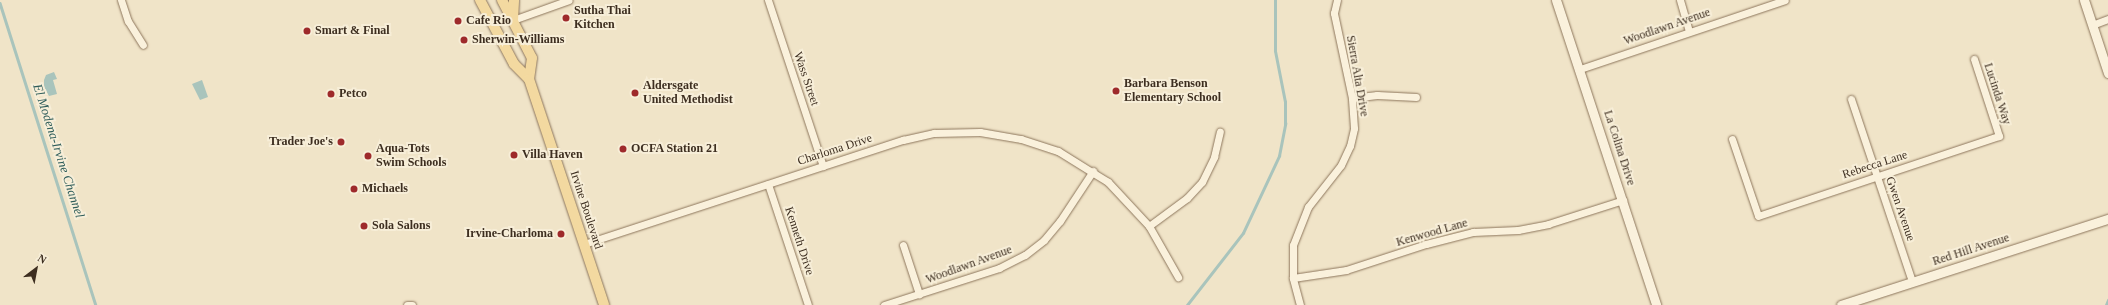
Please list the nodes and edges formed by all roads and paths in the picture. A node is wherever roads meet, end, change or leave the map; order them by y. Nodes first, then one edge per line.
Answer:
1 (121, 0) edge
2 (480, 0) edge
3 (502, 0) edge
4 (514, 0) edge
5 (569, 0) edge
6 (768, 0) edge
7 (1337, 0) edge
8 (1556, 0) edge
9 (1680, 0) edge
10 (1785, 0) edge
11 (2084, 0) edge
12 (2108, 19) edge
13 (513, 20) junction
14 (2092, 25) junction
15 (1689, 31) junction
16 (143, 45) dead end
17 (1974, 59) dead end
18 (1580, 69) junction
19 (2108, 73) edge
20 (529, 79) junction
21 (1416, 97) dead end
22 (1352, 98) junction
23 (1851, 99) dead end
24 (1220, 132) dead end
25 (1999, 136) joint
26 (1732, 139) dead end
27 (824, 166) junction
28 (1093, 172) junction
29 (1877, 176) junction
30 (768, 184) junction
31 (1623, 200) junction
32 (2108, 219) edge
33 (1149, 226) junction
34 (584, 244) junction
35 (903, 245) dead end
36 (1178, 277) dead end
37 (1293, 278) junction
38 (1912, 281) junction
39 (919, 294) junction
40 (1851, 303) edge
41 (604, 305) edge
42 (808, 305) edge
43 (884, 305) edge
44 (1300, 305) edge
45 (1656, 305) edge
46 (1841, 305) edge

1 - 16 street
2 - 20 main road, Irvine Boulevard
3 - 13 main road, Irvine Boulevard
4 - 13 main road
5 - 13 street
6 - 27 street, Wass Street
7 - 22 street, Sierra Alta Drive
8 - 18 street, La Colina Drive
9 - 15 street
10 - 15 street, Woodlawn Avenue
11 - 14 street
12 - 14 street
13 - 20 main road, Irvine Boulevard
14 - 19 street
15 - 18 street, Woodlawn Avenue
17 - 25 street, Lucinda Way
18 - 31 street, La Colina Drive
20 - 34 main road, Irvine Boulevard
21 - 22 street
22 - 37 street, Sierra Alta Drive
23 - 29 street, Gwen Avenue
24 - 33 street
25 - 29 street, Rebecca Lane
26 - 29 street, Rebecca Lane
27 - 28 street, Charloma Drive
27 - 30 street, Charloma Drive
28 - 33 street, Charloma Drive
28 - 39 street, Woodlawn Avenue
29 - 38 street, Gwen Avenue
30 - 34 street, Charloma Drive
30 - 42 street, Kenneth Drive
31 - 37 street, Kenwood Lane
31 - 45 street, La Colina Drive
32 - 38 street, Red Hill Avenue
33 - 36 street, Charloma Drive
34 - 41 main road, Irvine Boulevard
35 - 39 street
37 - 44 street, Sierra Alta Drive
38 - 40 street, Red Hill Avenue
39 - 43 street, Woodlawn Avenue
40 - 46 street, Red Hill Avenue

